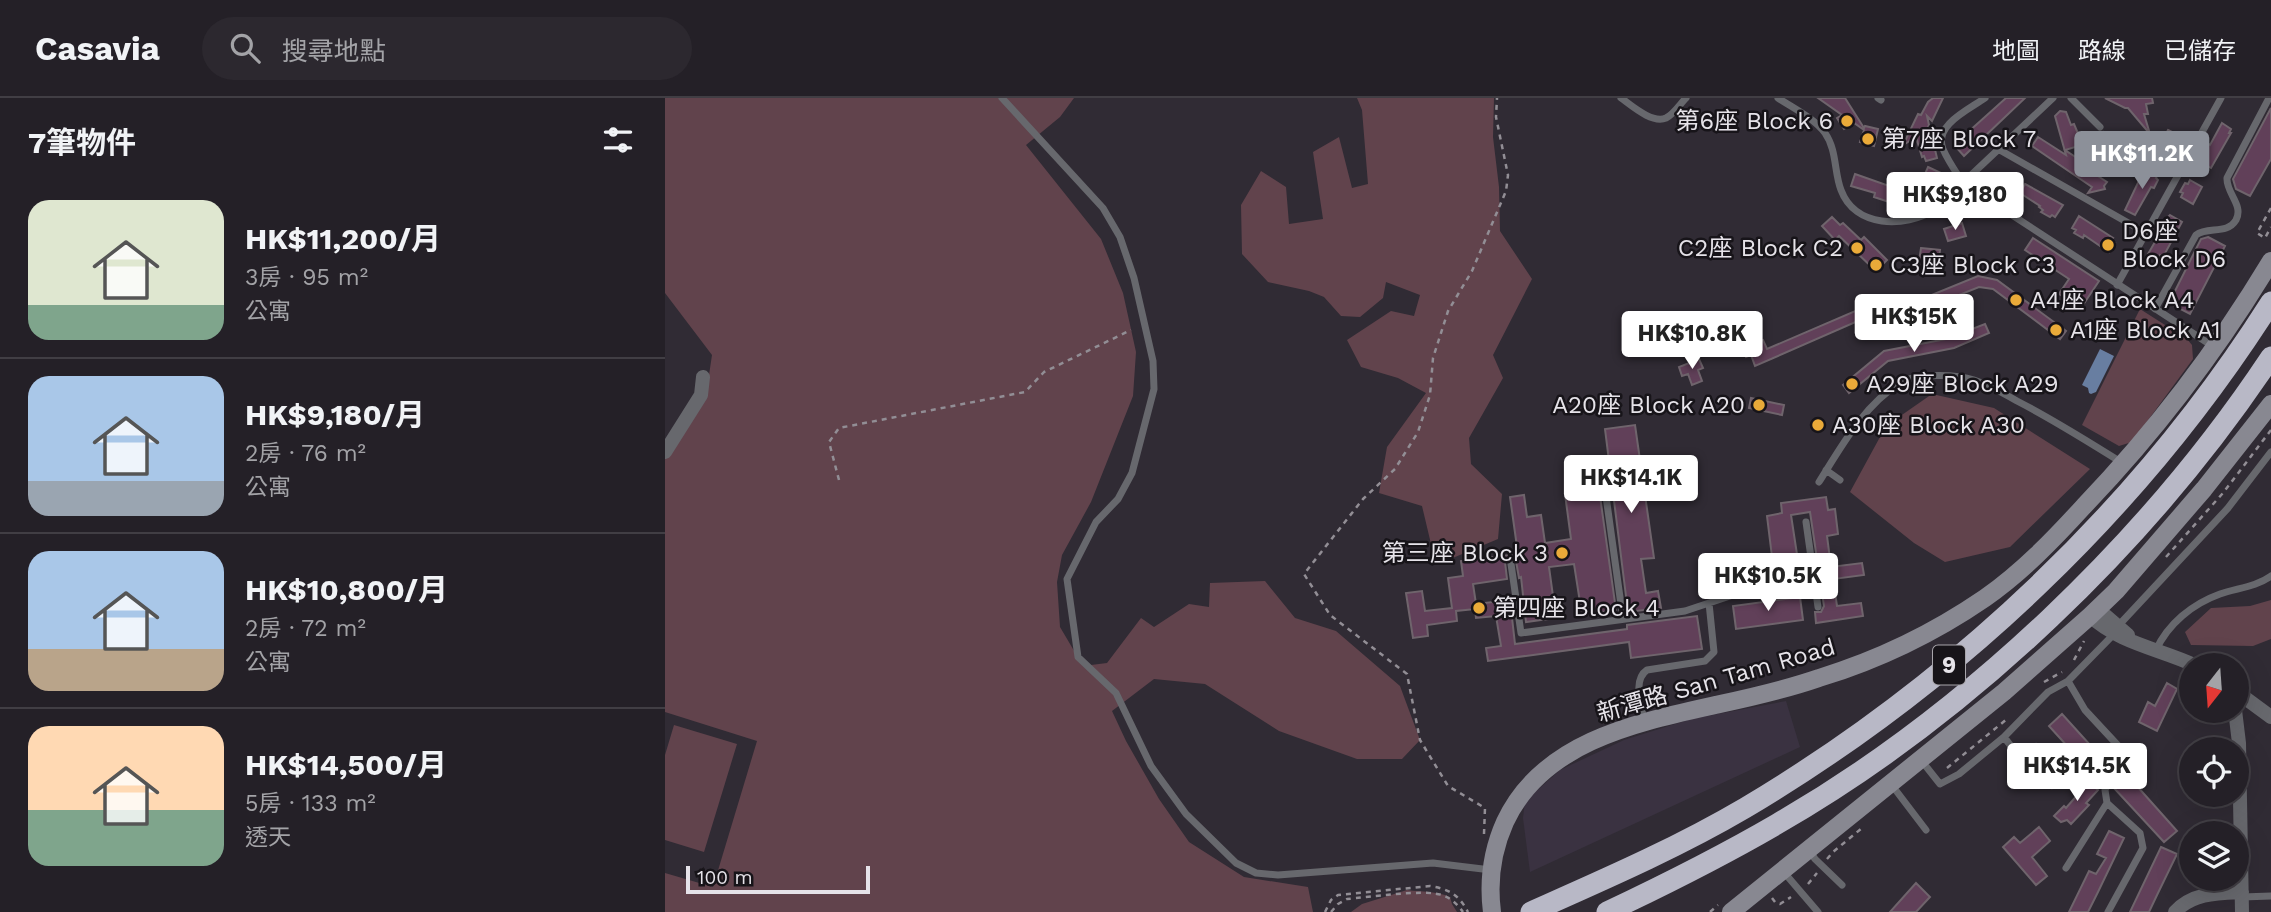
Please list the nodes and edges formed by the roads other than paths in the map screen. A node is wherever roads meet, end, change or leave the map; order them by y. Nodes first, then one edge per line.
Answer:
1 (1002, 98) edge
2 (1621, 98) edge
3 (1686, 98) edge
4 (1778, 98) edge
5 (1985, 98) edge
6 (2053, 98) edge
7 (2071, 98) edge
8 (2221, 98) edge
9 (2269, 98) edge
10 (2100, 127) dead end
11 (1998, 149) junction
12 (1963, 183) junction
13 (2146, 233) junction
14 (2271, 261) edge
15 (2117, 285) junction
16 (2271, 302) edge
17 (2155, 309) junction
18 (2215, 347) junction
19 (2271, 357) edge
20 (702, 377) dead end
21 (2271, 404) edge
22 (1849, 419) dead end
23 (1856, 425) junction
24 (665, 452) edge
25 (2271, 452) edge
26 (1601, 460) dead end
27 (2125, 464) junction
28 (1826, 470) junction
29 (1840, 480) dead end
30 (1819, 482) dead end
31 (1806, 522) dead end
32 (1511, 564) dead end
33 (2271, 576) edge
34 (1815, 583) junction
35 (1709, 603) junction
36 (1818, 607) dead end
37 (2094, 612) junction
38 (1623, 619) junction
39 (2116, 630) junction
40 (2156, 650) junction
41 (2179, 659) edge
42 (2068, 681) junction
43 (2249, 701) edge
44 (2255, 705) junction
45 (2271, 716) edge
46 (1644, 722) junction
47 (2004, 737) junction
48 (2240, 737) edge
49 (2017, 754) dead end
50 (1920, 760) junction
51 (1891, 783) junction
52 (2107, 803) junction
53 (2240, 807) edge
54 (1926, 830) dead end
55 (1809, 849) junction
56 (2066, 868) dead end
57 (1487, 869) junction
58 (1782, 870) junction
59 (1842, 885) dead end
60 (2242, 894) junction
61 (2271, 896) edge
62 (1492, 912) edge
63 (1531, 912) edge
64 (1607, 912) edge
65 (1731, 912) edge
66 (1818, 912) edge
67 (2108, 912) edge
68 (2175, 912) edge
69 (2242, 912) edge

1 - 57 lane
2 - 3 lane
4 - 12 lane
5 - 12 lane
6 - 11 lane
7 - 10 lane
8 - 13 lane
9 - 17 lane
11 - 12 lane
11 - 13 lane
12 - 15 lane
13 - 15 lane
14 - 18 street, 新潭路 San Tam Road
15 - 17 lane
16 - 63 highway, 9
17 - 18 lane
18 - 27 street, 新潭路 San Tam Road
19 - 64 highway, 9
20 - 24 street
21 - 37 street
22 - 23 lane
23 - 27 lane
23 - 28 lane
25 - 39 lane
26 - 38 lane
27 - 46 street, 新潭路 San Tam Road
28 - 29 lane
28 - 30 lane
31 - 34 lane
32 - 38 lane
33 - 40 lane
34 - 35 lane
34 - 36 lane
35 - 38 lane
35 - 46 lane
37 - 39 street
37 - 50 street
39 - 40 street
39 - 42 lane
40 - 41 street
42 - 47 lane
42 - 52 lane
43 - 44 street
44 - 45 street
44 - 48 street
46 - 57 street, 新潭路 San Tam Road
47 - 49 lane
47 - 50 lane
50 - 51 street
51 - 54 lane
51 - 55 street
52 - 56 lane
52 - 67 lane
53 - 60 street
55 - 58 street
55 - 59 lane
57 - 62 street, 新潭路 San Tam Road
58 - 65 street
58 - 66 lane
60 - 61 lane
60 - 68 street
60 - 69 street

